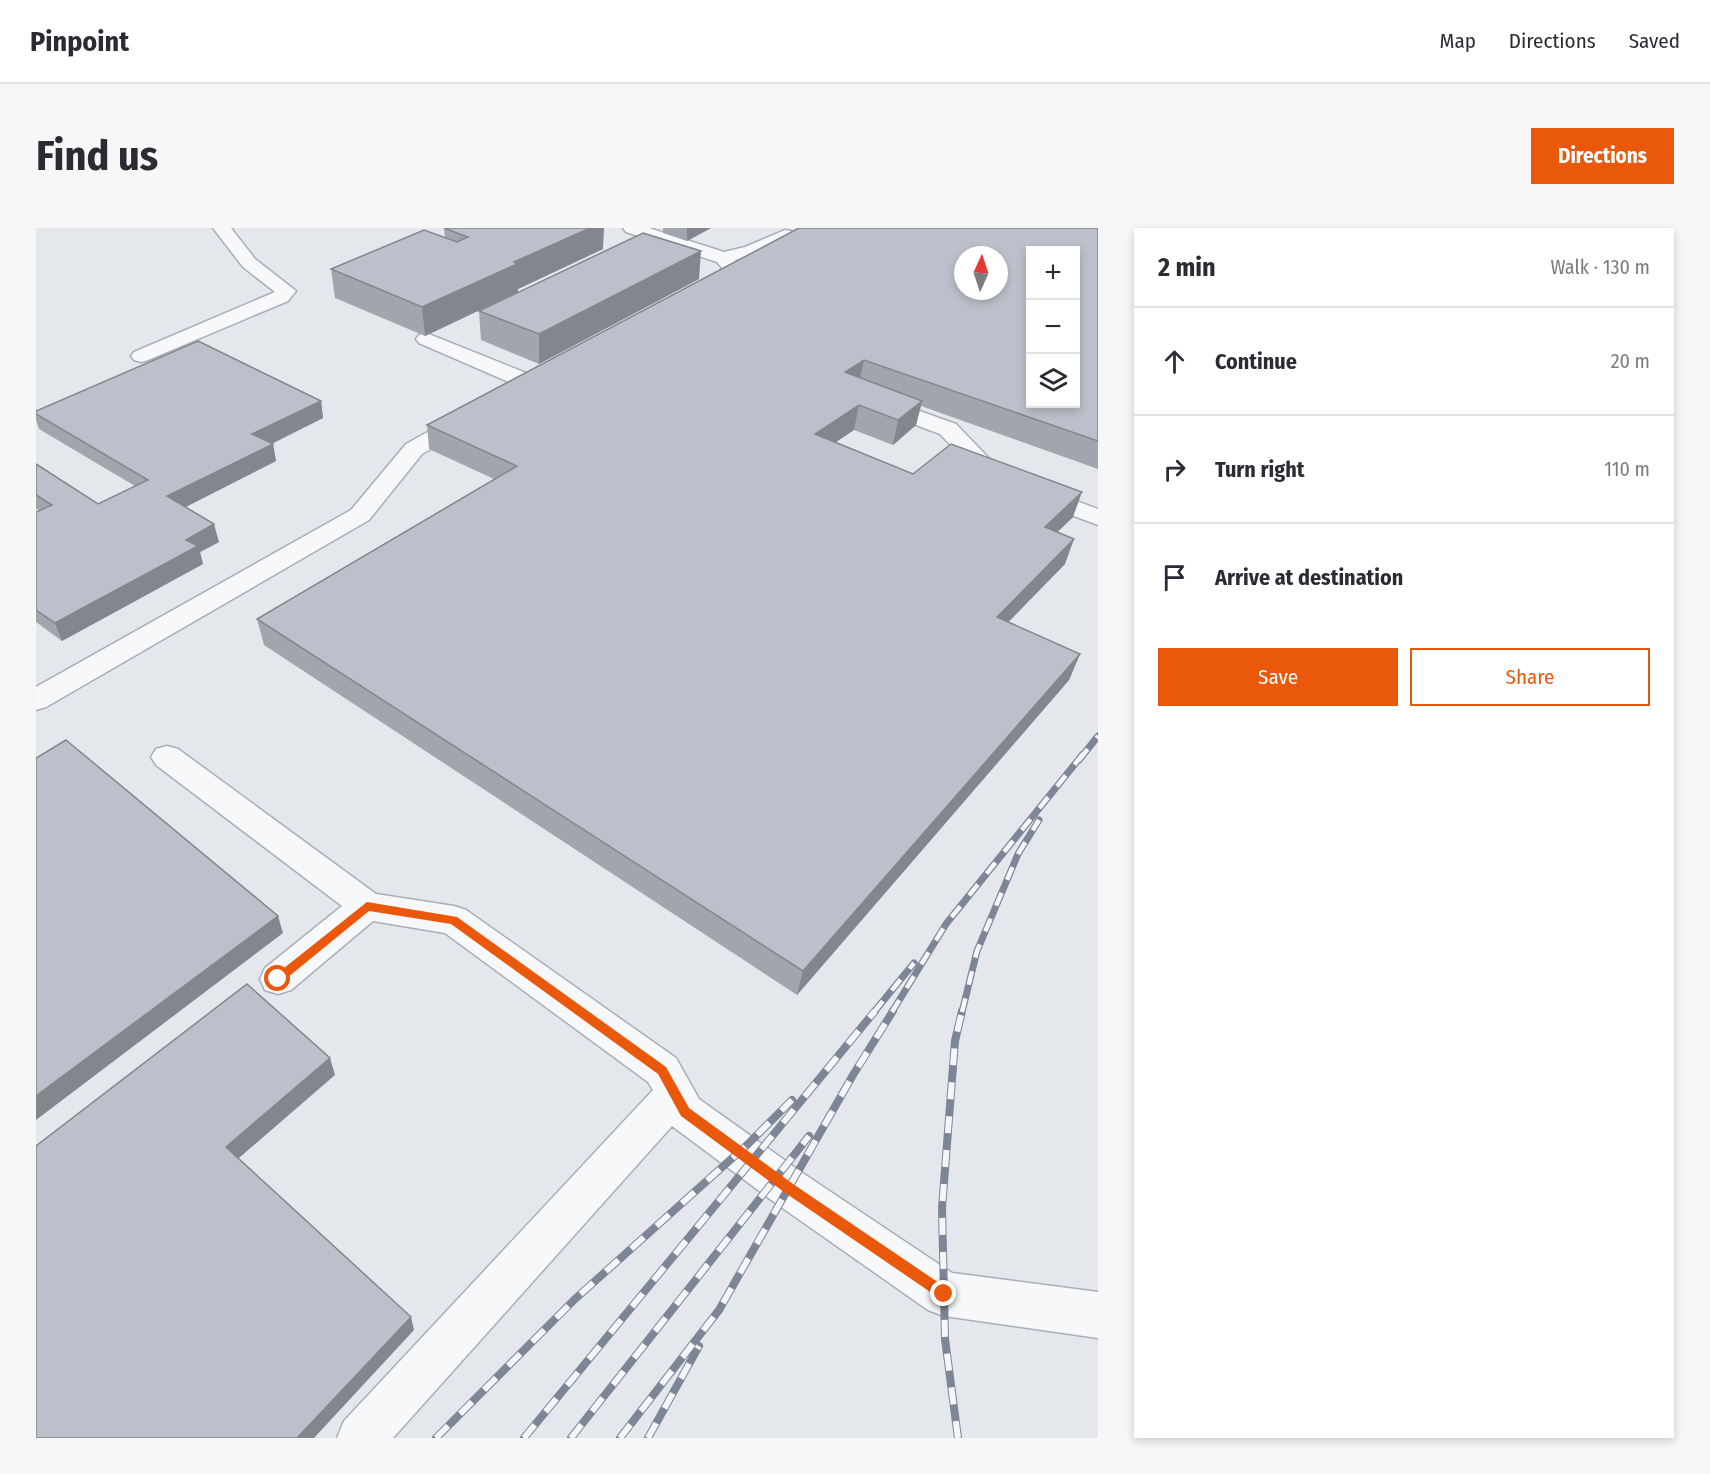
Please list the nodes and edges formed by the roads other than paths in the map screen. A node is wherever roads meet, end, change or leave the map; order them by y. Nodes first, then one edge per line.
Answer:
1 (222, 228) edge
2 (632, 228) edge
3 (785, 235) edge
4 (723, 258) junction
5 (677, 306) edge
6 (426, 339) edge
7 (141, 356) dead end
8 (900, 411) edge
9 (1098, 518) edge
10 (36, 700) edge
11 (167, 757) dead end
12 (367, 906) junction
13 (278, 979) dead end
14 (675, 1094) junction
15 (1098, 1315) edge
16 (361, 1438) edge

1 - 7 lane
2 - 4 lane
3 - 4 lane
4 - 5 lane
6 - 10 lane
8 - 9 lane
11 - 12 lane
12 - 13 lane
12 - 14 lane
14 - 15 lane
14 - 16 lane

